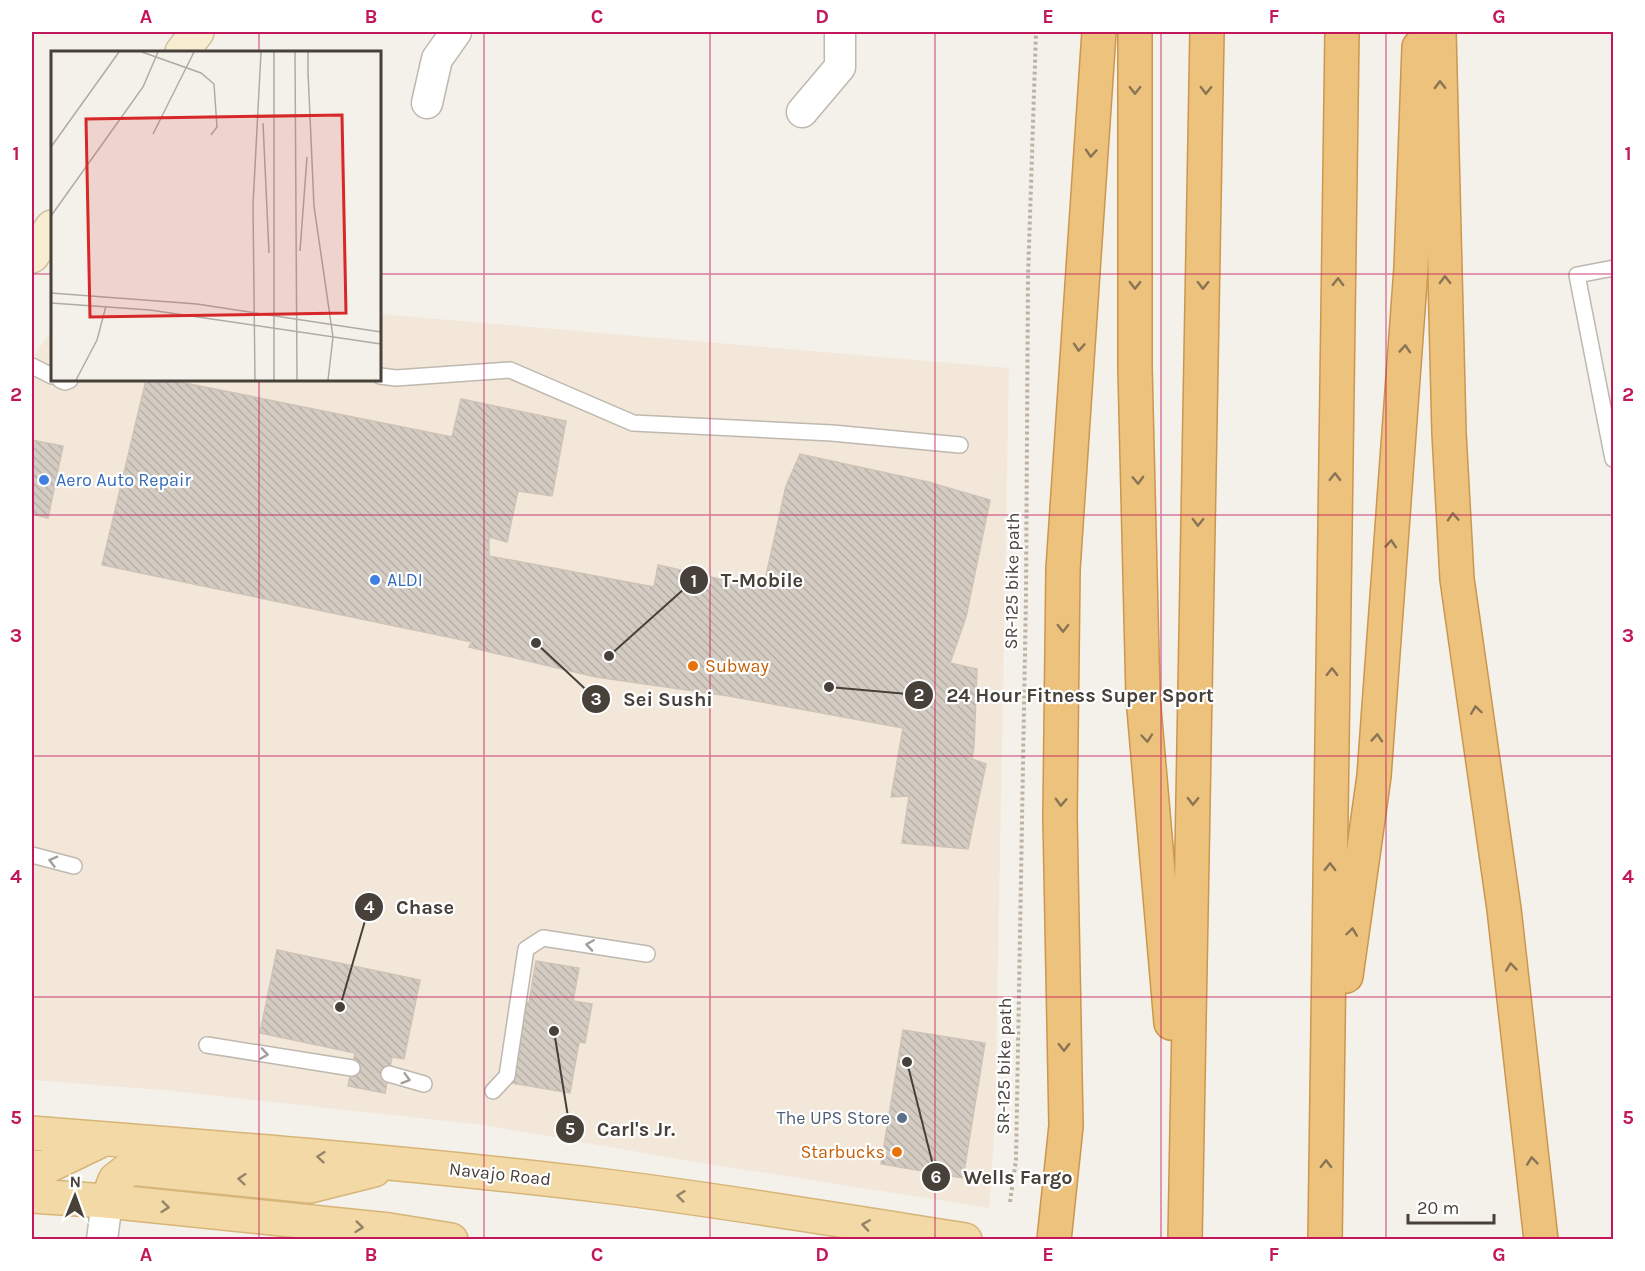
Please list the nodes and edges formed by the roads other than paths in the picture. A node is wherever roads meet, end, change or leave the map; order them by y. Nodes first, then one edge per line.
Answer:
1 (197, 32) edge
2 (456, 32) edge
3 (840, 32) edge
4 (1099, 32) edge
5 (1135, 32) edge
6 (1207, 32) edge
7 (1342, 32) edge
8 (1420, 32) edge
9 (1439, 32) edge
10 (183, 51) edge
11 (427, 103) dead end
12 (802, 112) dead end
13 (51, 228) edge
14 (32, 256) edge
15 (1614, 268) edge
16 (32, 366) edge
17 (51, 376) edge
18 (381, 376) edge
19 (960, 445) dead end
20 (1613, 460) edge
21 (32, 855) edge
22 (74, 866) dead end
23 (647, 954) dead end
24 (207, 1045) dead end
25 (352, 1068) dead end
26 (389, 1074) dead end
27 (424, 1084) dead end
28 (493, 1091) dead end
29 (1327, 1114) junction
30 (32, 1133) edge
31 (105, 1139) junction
32 (402, 1163) junction
33 (32, 1167) edge
34 (32, 1196) edge
35 (106, 1202) junction
36 (1186, 1204) junction
37 (1325, 1226) edge
38 (102, 1239) edge
39 (451, 1239) edge
40 (965, 1239) edge
41 (1054, 1239) edge
42 (1185, 1239) edge
43 (1541, 1239) edge

1 - 10 main road
2 - 11 street
3 - 12 street
4 -> 41 highway
5 -> 36 highway
6 -> 36 highway
29 -> 7 highway
29 -> 8 highway
43 -> 9 highway
13 - 14 main road
15 - 20 lane
16 - 17 lane
18 - 19 lane
22 -> 21 lane
23 -> 28 lane
24 -> 25 lane
26 -> 27 lane
37 -> 29 highway
30 - 31 main road, Navajo Road
32 -> 31 main road, Navajo Road
31 - 33 main road
32 -> 35 main road
40 -> 32 main road, Navajo Road
34 - 35 main road
35 - 38 street
35 -> 39 main road
36 - 42 highway

